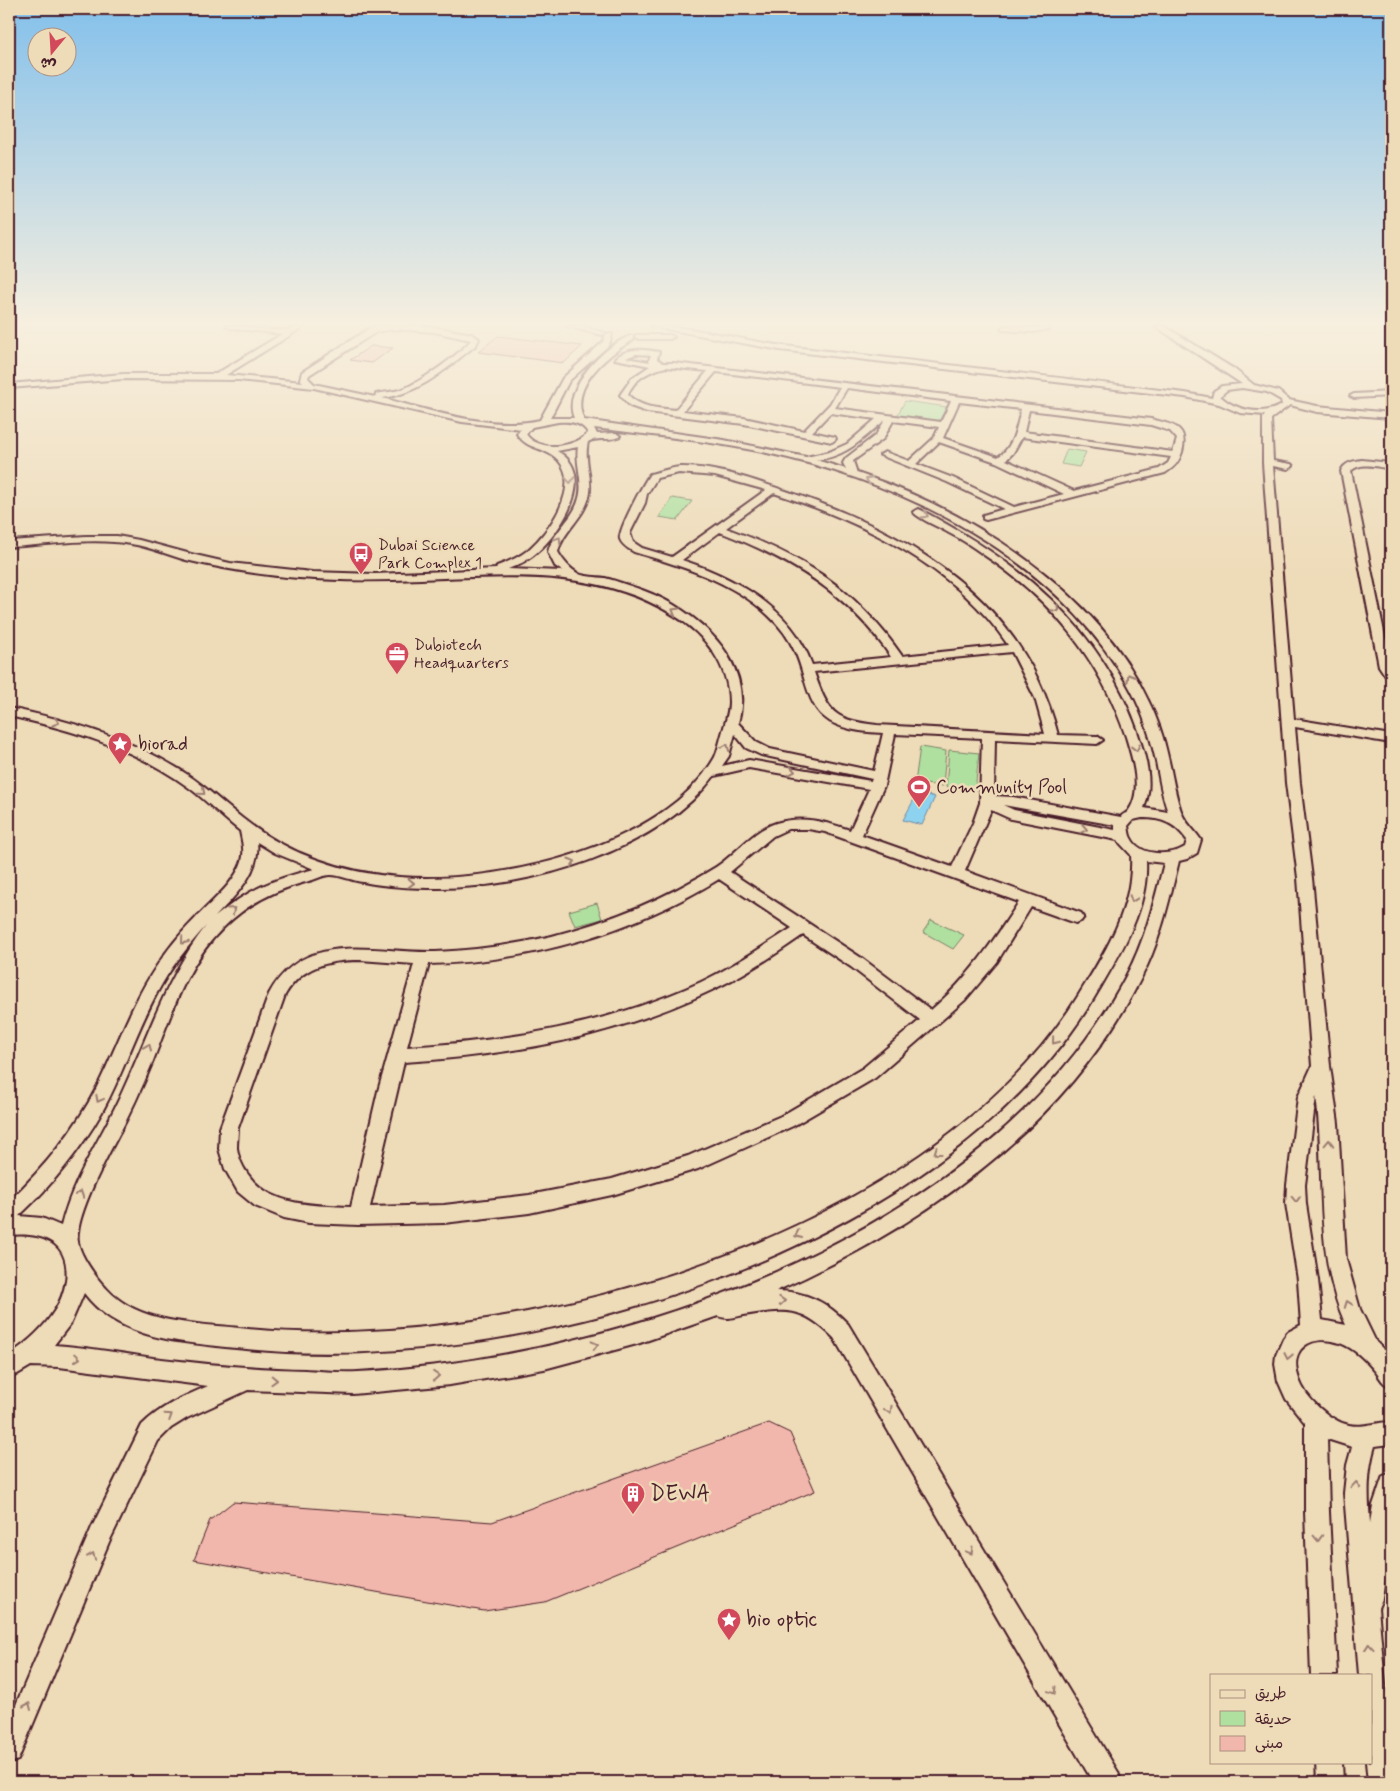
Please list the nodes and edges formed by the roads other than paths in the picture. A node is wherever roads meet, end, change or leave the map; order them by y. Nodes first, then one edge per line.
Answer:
1 (386, 410) edge
2 (421, 410) edge
3 (550, 410) edge
4 (573, 410) edge
5 (660, 410) edge
6 (680, 410) edge
7 (828, 410) joint
8 (952, 410) edge
9 (1025, 410) edge
10 (1046, 410) edge
11 (1242, 410) edge
12 (1263, 410) edge
13 (1279, 410) edge
14 (1306, 410) edge
15 (1246, 411) junction
16 (678, 412) junction
17 (863, 415) junction
18 (1391, 415) edge
19 (544, 420) junction
20 (584, 423) junction
21 (885, 424) junction
22 (529, 425) junction
23 (945, 425) junction
24 (872, 429) junction
25 (808, 433) junction
26 (1018, 434) junction
27 (1266, 435) junction
28 (523, 439) junction
29 (587, 439) junction
30 (832, 439) dead end
31 (938, 439) junction
32 (541, 447) junction
33 (884, 455) dead end
34 (1176, 457) junction
35 (801, 459) junction
36 (998, 460) junction
37 (1268, 463) junction
38 (911, 464) junction
39 (1288, 466) dead end
40 (1391, 466) edge
41 (852, 474) junction
42 (1139, 477) junction
43 (772, 489) junction
44 (1072, 494) junction
45 (1013, 510) junction
46 (986, 517) dead end
47 (718, 528) junction
48 (9, 544) edge
49 (675, 560) junction
50 (484, 572) junction
51 (577, 575) junction
52 (1015, 648) junction
53 (899, 660) junction
54 (809, 669) junction
55 (1391, 676) edge
56 (9, 712) edge
57 (1289, 722) junction
58 (734, 726) junction
59 (890, 729) junction
60 (989, 735) junction
61 (1053, 739) junction
62 (1391, 739) edge
63 (1097, 740) dead end
64 (884, 760) junction
65 (821, 770) junction
66 (710, 773) junction
67 (846, 775) junction
68 (988, 780) junction
69 (878, 781) junction
70 (987, 802) junction
71 (870, 803) junction
72 (1025, 810) junction
73 (1179, 822) junction
74 (980, 823) junction
75 (1126, 824) junction
76 (247, 830) junction
77 (854, 837) junction
78 (1138, 852) junction
79 (1172, 859) junction
80 (329, 870) junction
81 (719, 872) junction
82 (956, 874) junction
83 (1028, 900) junction
84 (1076, 917) dead end
85 (803, 928) junction
86 (423, 958) junction
87 (931, 1019) junction
88 (397, 1055) junction
89 (1321, 1066) junction
90 (9, 1213) edge
91 (358, 1216) junction
92 (9, 1226) edge
93 (67, 1241) junction
94 (77, 1264) junction
95 (699, 1313) junction
96 (1312, 1330) junction
97 (1368, 1348) junction
98 (29, 1355) junction
99 (9, 1368) edge
100 (1389, 1371) edge
101 (246, 1379) junction
102 (1316, 1420) junction
103 (1383, 1432) edge
104 (1391, 1484) edge
105 (1366, 1620) junction
106 (1324, 1674) edge
107 (1371, 1674) edge
108 (1372, 1685) edge
109 (9, 1751) edge
110 (1329, 1764) edge
111 (1108, 1782) edge
112 (1330, 1782) edge
113 (1381, 1782) edge

1 - 28 street
2 - 22 street
3 - 19 street
4 - 20 street
5 - 16 street
6 - 16 street
7 - 17 street
7 - 25 street
8 - 23 street
9 - 26 street
10 - 34 street
11 - 15 street
12 - 15 street
13 - 27 street
14 - 18 street
15 - 27 street
16 - 25 street
17 - 21 street
17 - 24 street
19 - 20 street
19 - 22 street
20 - 29 street
20 - 35 street
21 - 23 street
21 - 24 street
21 - 24 street
21 - 41 street
22 - 28 street
23 - 31 street
24 - 35 street
25 - 30 street
26 - 34 street
26 - 36 street
27 - 37 street
28 - 32 street
29 - 32 street
51 -> 29 street
29 -> 75 street
31 - 36 street
31 - 38 street
32 -> 50 street
33 - 38 street
34 - 42 street
34 - 42 street
35 - 41 street
36 - 44 street
37 - 39 street
37 - 57 street
38 - 45 street
40 - 55 street
73 -> 41 street
42 - 44 street
43 - 47 street
43 - 49 street
43 - 52 street
44 - 45 street
45 - 46 street
47 - 49 street
47 - 53 street
48 - 50 street
49 - 54 street
50 - 51 street
58 -> 51 street
52 - 53 street
52 - 61 street
53 - 54 street
54 - 59 street
56 -> 76 street
57 - 62 street
57 - 89 street
58 - 65 street
66 -> 58 street
59 - 60 street
59 - 64 street
60 - 61 street
60 - 68 street
61 - 63 street
64 - 67 street
64 - 69 street
66 -> 65 street
65 - 67 street
80 -> 66 street
67 - 69 street
67 - 71 street
68 - 70 street
68 - 72 street
69 - 71 street
70 - 72 street
70 - 74 street
71 - 77 street
72 - 74 street
72 - 75 street
73 - 75 street
73 - 79 street
74 - 82 street
75 - 78 street
76 - 80 street
76 -> 90 street
77 - 81 street
77 - 82 street
78 - 79 street
78 -> 94 street
79 - 95 street
93 -> 80 street
81 - 85 street
81 - 86 street
82 - 83 street
83 - 84 street
83 - 87 street
85 - 87 street
85 - 88 street
86 - 88 street
86 - 91 street
87 - 91 street
88 - 91 street
89 -> 96 street
97 -> 89 street
92 - 93 street
93 - 94 street
94 - 98 street
101 -> 95 street
95 -> 111 street
96 - 97 street
96 -> 102 street
97 - 100 street
98 - 99 street
98 -> 101 street
109 -> 101 street
102 - 103 street
102 -> 106 street
105 -> 103 street
104 - 105 street
107 -> 105 street
113 -> 108 street
110 - 112 street

